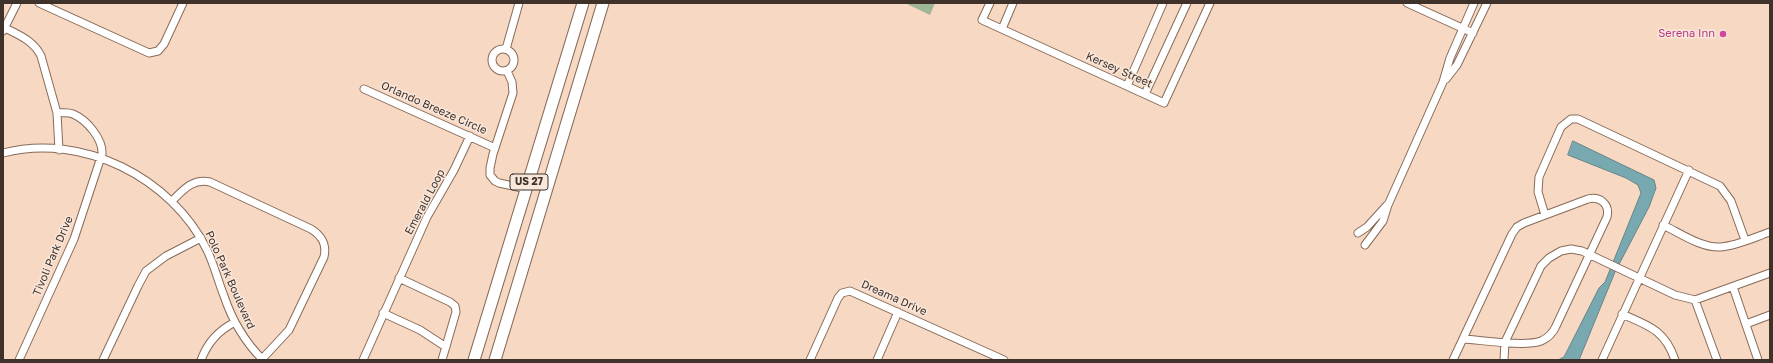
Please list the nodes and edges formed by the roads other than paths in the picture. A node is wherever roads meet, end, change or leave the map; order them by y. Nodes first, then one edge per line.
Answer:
1 (17, 3) edge
2 (39, 3) edge
3 (183, 3) edge
4 (519, 3) edge
5 (583, 3) edge
6 (603, 3) edge
7 (990, 3) edge
8 (1013, 3) edge
9 (1163, 3) edge
10 (1187, 3) edge
11 (1210, 3) edge
12 (1407, 3) edge
13 (1474, 3) edge
14 (1487, 3) edge
15 (1002, 29) junction
16 (1462, 29) junction
17 (4, 30) edge
18 (1473, 33) junction
19 (506, 50) junction
20 (507, 71) junction
21 (1443, 82) junction
22 (1127, 86) junction
23 (364, 88) dead end
24 (1145, 94) junction
25 (57, 113) junction
26 (470, 136) junction
27 (495, 148) junction
28 (59, 150) junction
29 (3, 153) edge
30 (100, 157) junction
31 (1689, 170) junction
32 (527, 189) junction
33 (172, 201) junction
34 (1388, 205) junction
35 (1545, 215) junction
36 (1663, 225) junction
37 (1770, 232) edge
38 (1358, 233) dead end
39 (201, 238) junction
40 (1745, 240) junction
41 (1365, 245) dead end
42 (1589, 255) junction
43 (1770, 273) edge
44 (399, 278) junction
45 (1638, 278) junction
46 (1733, 287) junction
47 (1695, 300) junction
48 (898, 312) junction
49 (383, 313) junction
50 (1622, 314) junction
51 (1770, 315) edge
52 (235, 322) junction
53 (1746, 324) junction
54 (1463, 339) junction
55 (1505, 342) junction
56 (446, 347) junction
57 (262, 359) edge
58 (1504, 359) edge
59 (19, 360) edge
60 (103, 360) edge
61 (202, 360) edge
62 (363, 360) edge
63 (442, 360) edge
64 (474, 360) edge
65 (495, 360) edge
66 (810, 360) edge
67 (877, 360) edge
68 (1004, 360) edge
69 (1453, 360) edge
70 (1602, 360) edge
71 (1675, 360) edge
72 (1717, 360) edge
73 (1758, 360) edge

1 - 17 street
2 - 3 street
4 - 19 street
5 - 32 highway, US 27
6 - 65 highway, US 27
7 - 15 street, Kersey Street
8 - 15 street
9 - 22 street
10 - 24 street
11 - 24 street, Kersey Street
12 - 16 street
13 - 16 street
14 - 18 street
15 - 22 street, Kersey Street
16 - 18 street
16 - 21 street
17 - 25 street
18 - 21 street
19 - 20 street
19 - 20 street
20 - 27 street
21 - 34 street
22 - 24 street, Kersey Street
23 - 26 street, Orlando Breeze Circle
25 - 28 street
25 - 30 street
26 - 27 street, Orlando Breeze Circle
26 - 44 street, Emerald Loop
27 - 32 street
28 - 29 street, Polo Park Boulevard
28 - 30 street, Polo Park Boulevard
30 - 33 street, Polo Park Boulevard
30 - 59 street, Tivoli Park Drive
31 - 35 street
31 - 36 street
31 - 40 street
32 - 64 highway, US 27
33 - 39 street, Polo Park Boulevard
33 - 57 street
34 - 38 street
34 - 41 street
35 - 42 street
35 - 54 street
36 - 40 street
36 - 45 street
37 - 40 street
39 - 52 street, Polo Park Boulevard
39 - 60 street
42 - 45 street
42 - 55 street
42 - 55 street
43 - 46 street
44 - 49 street, Emerald Loop
44 - 56 street
45 - 47 street
45 - 50 street
46 - 47 street
46 - 53 street
47 - 72 street
48 - 66 street, Dreama Drive
48 - 67 street
48 - 68 street, Dreama Drive
49 - 56 street
49 - 62 street, Emerald Loop
50 - 70 street
50 - 71 street
51 - 53 street
52 - 57 street, Polo Park Boulevard
52 - 61 street
53 - 73 street
54 - 55 street
54 - 69 street
55 - 58 street
56 - 63 street

